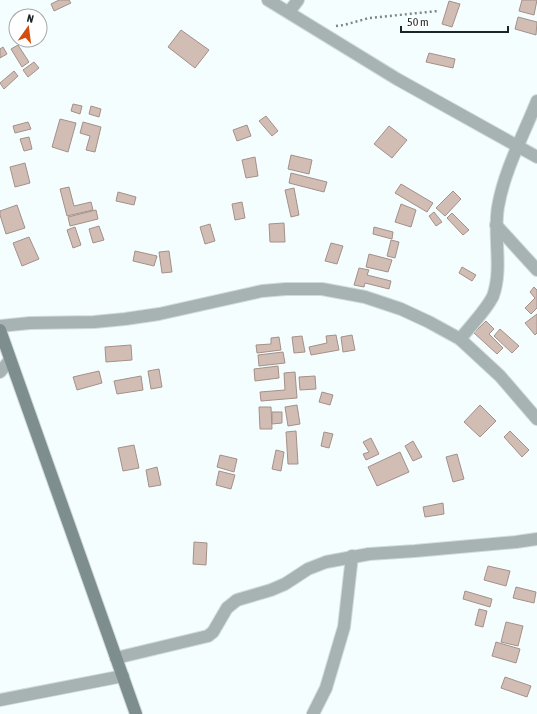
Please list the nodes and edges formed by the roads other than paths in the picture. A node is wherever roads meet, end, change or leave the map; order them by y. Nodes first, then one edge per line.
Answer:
1 (268, 0) edge
2 (298, 0) edge
3 (289, 12) junction
4 (537, 101) edge
5 (518, 146) junction
6 (537, 157) edge
7 (496, 225) junction
8 (537, 270) edge
9 (0, 326) edge
10 (0, 330) edge
11 (460, 339) junction
12 (10, 360) junction
13 (0, 372) edge
14 (537, 419) edge
15 (537, 539) edge
16 (352, 556) junction
17 (116, 658) junction
18 (123, 676) junction
19 (0, 700) edge
20 (136, 714) edge
21 (313, 714) edge

1 - 3 street
2 - 3 street
3 - 5 street
4 - 5 street
5 - 6 street
5 - 7 street
7 - 8 street
7 - 11 street
9 - 11 street
10 - 12 main road
11 - 14 street
12 - 13 street
12 - 17 main road
15 - 16 street
16 - 17 street
16 - 21 street
17 - 18 main road
18 - 19 street
18 - 20 main road

